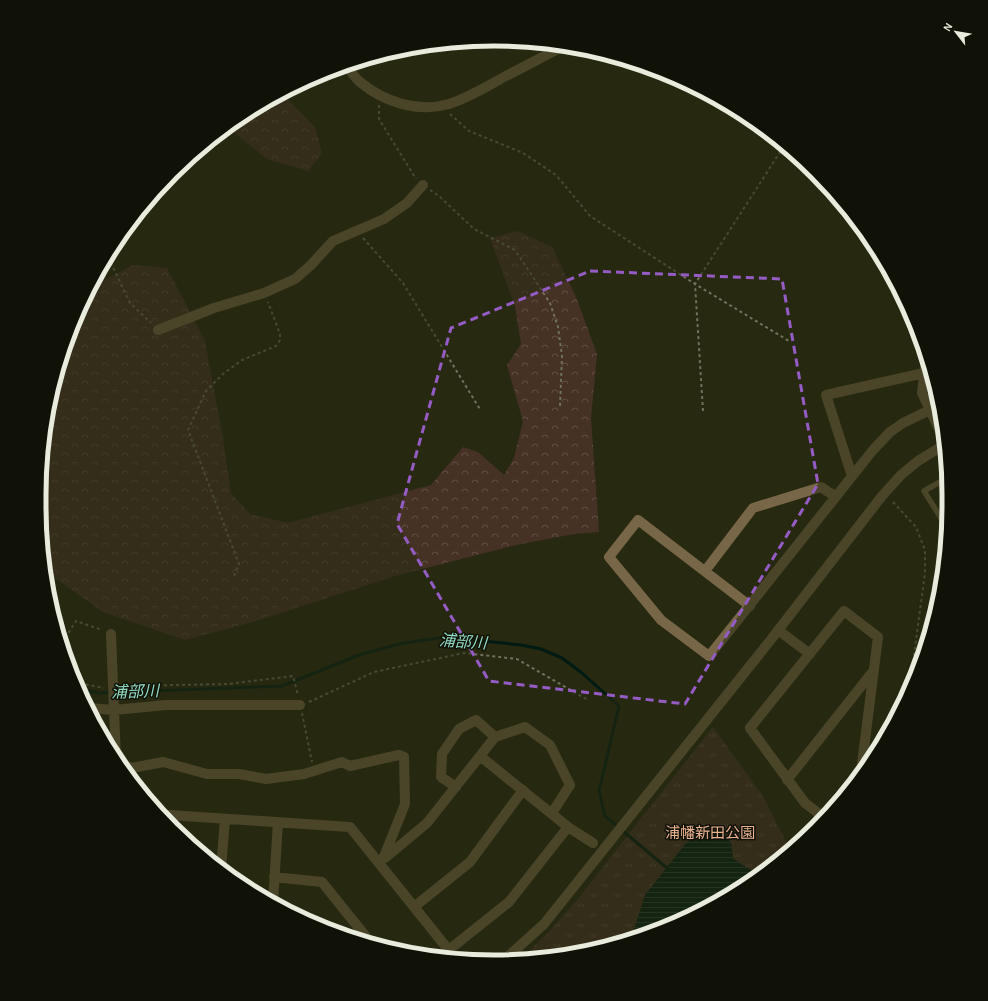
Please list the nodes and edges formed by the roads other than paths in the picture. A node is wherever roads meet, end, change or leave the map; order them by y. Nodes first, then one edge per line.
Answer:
1 (555, 51) edge
2 (350, 70) edge
3 (422, 185) road end
4 (158, 330) road end
5 (924, 370) edge
6 (924, 373) junction
7 (932, 404) edge
8 (933, 408) edge
9 (939, 448) edge
10 (852, 476) junction
11 (942, 481) edge
12 (836, 497) junction
13 (941, 519) edge
14 (705, 571) junction
15 (750, 606) junction
16 (778, 630) junction
17 (111, 634) road end
18 (810, 654) junction
19 (874, 670) junction
20 (300, 705) road end
21 (94, 708) edge
22 (114, 710) junction
23 (495, 737) junction
24 (115, 746) edge
25 (480, 756) junction
26 (862, 761) edge
27 (130, 767) edge
28 (787, 780) junction
29 (456, 787) junction
30 (523, 790) junction
31 (552, 813) junction
32 (820, 814) edge
33 (169, 815) edge
34 (225, 819) junction
35 (278, 822) junction
36 (568, 826) junction
37 (593, 843) dead end
38 (381, 861) junction
39 (222, 862) edge
40 (274, 877) junction
41 (273, 897) edge
42 (414, 906) junction
43 (365, 936) edge
44 (446, 952) edge
45 (451, 953) edge
46 (510, 954) edge

1 - 2 street
3 - 4 street
5 - 6 street
6 - 7 street
6 - 10 street
8 - 10 street
9 - 16 street
10 - 12 street
11 - 13 lane
12 - 14 street
12 - 15 street
14 - 15 street
14 - 15 street
16 - 18 street
16 - 46 street
17 - 22 street
18 - 19 street
18 - 28 street
19 - 26 street
19 - 28 street
20 - 22 street
21 - 22 street
22 - 24 street
23 - 25 street
23 - 29 street
23 - 31 street
25 - 29 street
25 - 30 street
27 - 38 street
28 - 32 street
29 - 38 street
30 - 31 street
30 - 42 street
31 - 36 street
33 - 34 street
34 - 35 street
34 - 39 street
35 - 38 street
35 - 40 street
36 - 37 street
36 - 45 street
38 - 42 street
40 - 41 street
40 - 43 street
42 - 44 street

